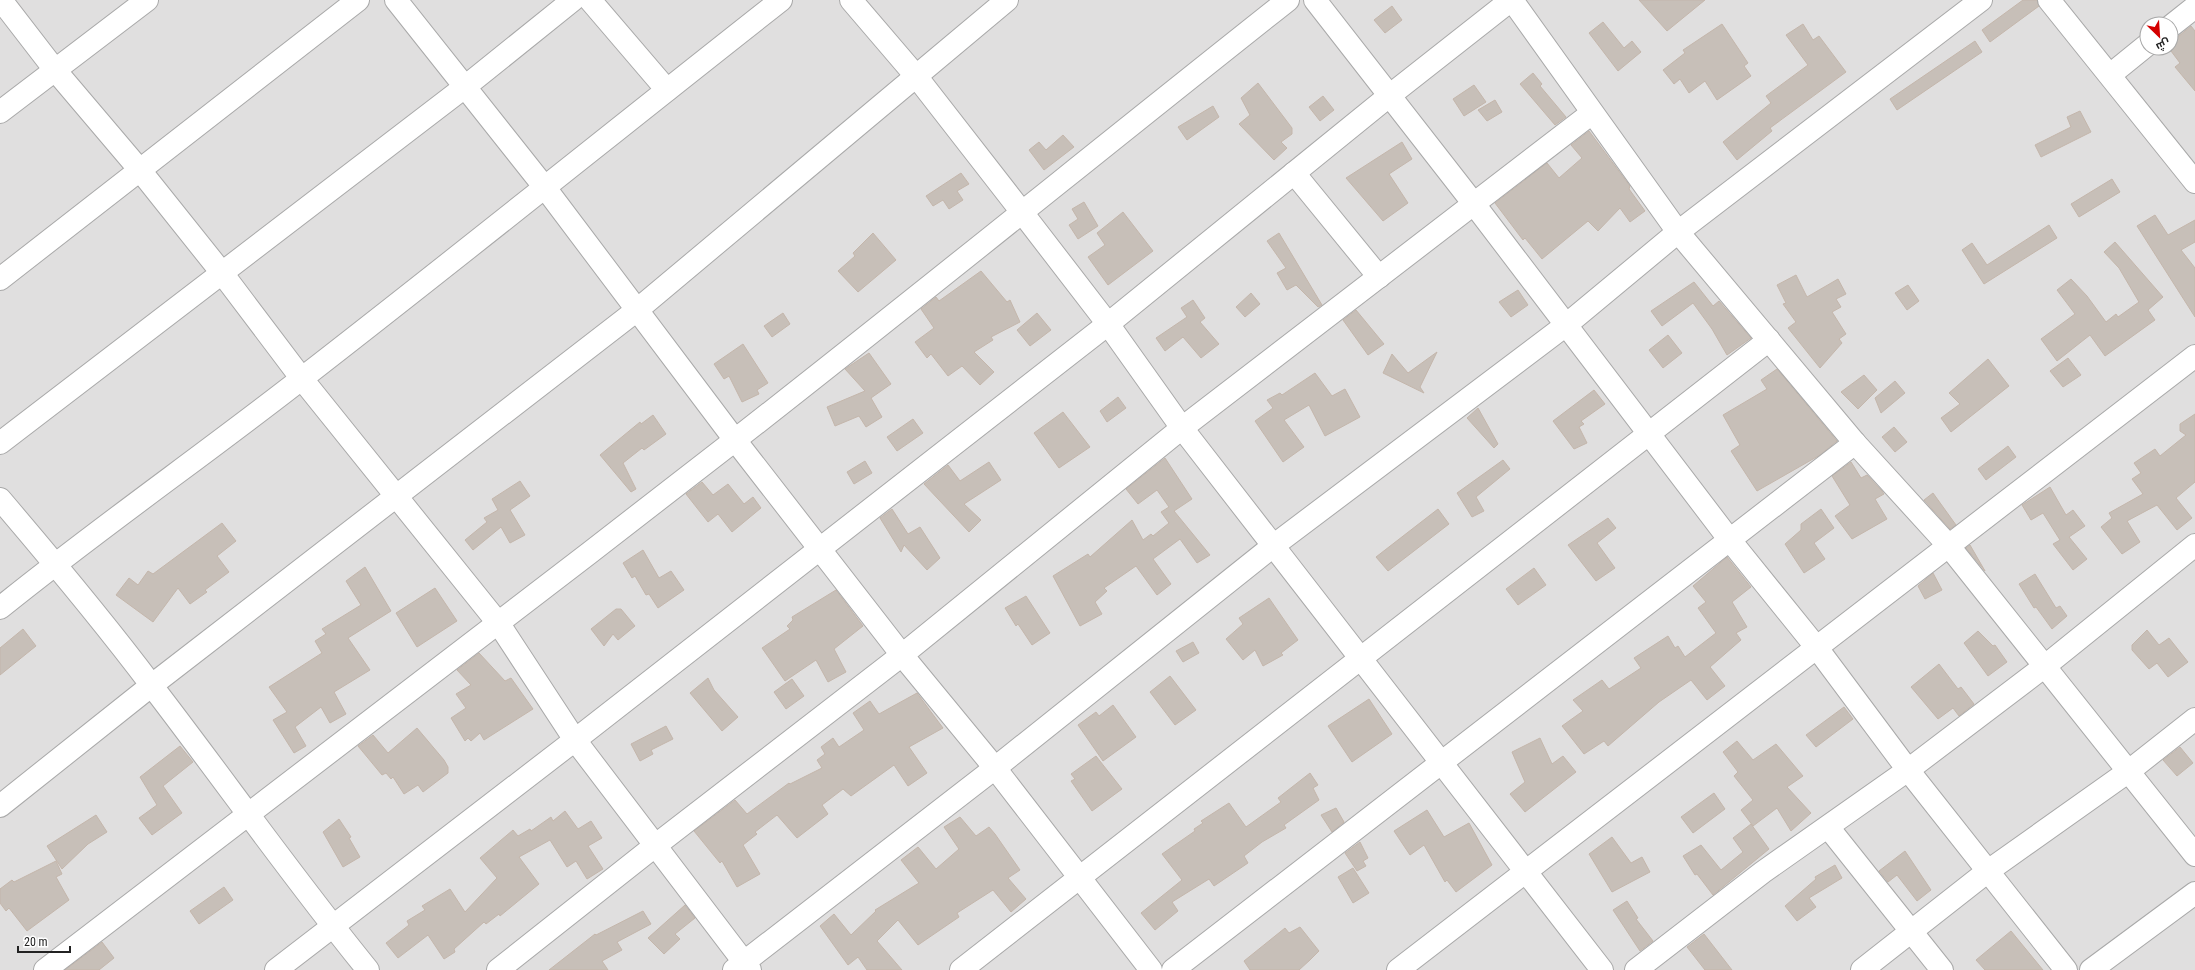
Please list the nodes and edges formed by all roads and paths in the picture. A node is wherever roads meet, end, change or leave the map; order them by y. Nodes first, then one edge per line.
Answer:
1 (1, 0) edge
2 (147, 0) edge
3 (358, 0) edge
4 (396, 0) edge
5 (573, 0) edge
6 (590, 0) edge
7 (781, 0) edge
8 (851, 0) edge
9 (1007, 0) edge
10 (1288, 0) edge
11 (1315, 0) edge
12 (1511, 0) edge
13 (1981, 0) edge
14 (2049, 0) edge
15 (2195, 6) edge
16 (2179, 19) edge
17 (2139, 51) edge
18 (55, 70) junction
19 (2110, 75) junction
20 (916, 76) junction
21 (466, 86) junction
22 (666, 90) junction
23 (1389, 96) junction
24 (0, 112) edge
25 (1592, 113) junction
26 (139, 169) junction
27 (1294, 173) junction
28 (2194, 178) edge
29 (546, 189) junction
30 (1474, 204) junction
31 (1021, 211) junction
32 (1678, 232) junction
33 (222, 273) junction
34 (1379, 277) junction
35 (0, 279) edge
36 (637, 310) junction
37 (1108, 324) junction
38 (1566, 325) junction
39 (1769, 340) junction
40 (2195, 356) edge
41 (302, 379) junction
42 (1182, 428) junction
43 (1648, 432) junction
44 (735, 440) junction
45 (0, 443) edge
46 (1855, 443) junction
47 (396, 498) junction
48 (0, 499) edge
49 (1729, 539) junction
50 (1948, 545) junction
51 (1273, 546) junction
52 (2195, 546) edge
53 (820, 547) junction
54 (55, 563) junction
55 (0, 608) edge
56 (499, 624) junction
57 (1817, 648) junction
58 (902, 655) junction
59 (1361, 658) junction
60 (2045, 666) junction
61 (152, 685) junction
62 (2195, 719) edge
63 (575, 740) junction
64 (1440, 762) junction
65 (995, 768) junction
66 (1908, 770) junction
67 (2128, 771) junction
68 (0, 806) edge
69 (248, 813) junction
70 (1828, 826) junction
71 (656, 845) junction
72 (2195, 855) edge
73 (1526, 870) junction
74 (1988, 871) junction
75 (1079, 877) junction
76 (2195, 893) edge
77 (334, 927) junction
78 (1910, 932) junction
79 (743, 968) edge
80 (45, 970) edge
81 (276, 970) edge
82 (368, 970) edge
83 (498, 970) edge
84 (961, 970) edge
85 (1151, 970) edge
86 (1173, 970) edge
87 (1398, 970) edge
88 (1602, 970) edge
89 (1636, 970) edge
90 (1862, 970) edge
91 (1942, 970) edge
92 (2066, 970) edge
93 (2090, 970) edge

1 - 18 street
2 - 18 street
3 - 26 street
4 - 21 street
5 - 21 street
6 - 22 street
7 - 22 street
8 - 20 street
9 - 20 street
10 - 31 street
11 - 23 street
12 - 23 street
12 - 25 street
13 - 32 street
14 - 19 street
15 - 16 street
17 - 19 street
18 - 24 street
18 - 26 street
19 - 28 street
20 - 31 street
20 - 36 street
21 - 29 street
21 - 33 street
22 - 29 street
23 - 27 street
23 - 30 street
25 - 30 street
25 - 32 street
26 - 33 street
26 - 35 street
27 - 34 street
27 - 37 street
29 - 36 street
29 - 41 street
30 - 34 street
30 - 38 street
31 - 37 street
31 - 44 street
32 - 38 street
32 - 39 street
33 - 41 street
33 - 45 street
34 - 42 street
36 - 44 street
36 - 47 street
37 - 42 street
37 - 53 street
38 - 43 street
38 - 51 street
39 - 43 street
39 - 46 street
40 - 50 street
41 - 47 street
41 - 54 street
42 - 51 street
42 - 58 street
43 - 49 street
43 - 59 street
44 - 53 street
44 - 56 street
46 - 49 street
46 - 50 street
47 - 56 street
47 - 61 street
48 - 54 street
49 - 57 street
49 - 64 street
50 - 57 street
50 - 60 street
51 - 59 street
51 - 65 street
52 - 60 street
53 - 58 street
53 - 63 street
54 - 55 street
54 - 61 street
56 - 63 street
56 - 69 street
57 - 66 street
57 - 73 street
58 - 65 street
58 - 71 street
59 - 64 street
59 - 75 street
60 - 66 street
60 - 67 street
61 - 68 street
61 - 69 street
62 - 67 street
63 - 71 street
63 - 77 street
64 - 73 street
64 - 86 street
65 - 75 street
65 - 79 street
66 - 70 street
66 - 74 street
67 - 72 street
67 - 74 street
69 - 77 street
69 - 80 street
70 - 78 street
70 - 89 street
71 - 79 street
71 - 83 street
73 - 87 street
73 - 88 street
74 - 78 street
74 - 92 street
75 - 84 street
75 - 85 street
76 - 93 street
77 - 81 street
77 - 82 street
78 - 90 street
78 - 91 street

